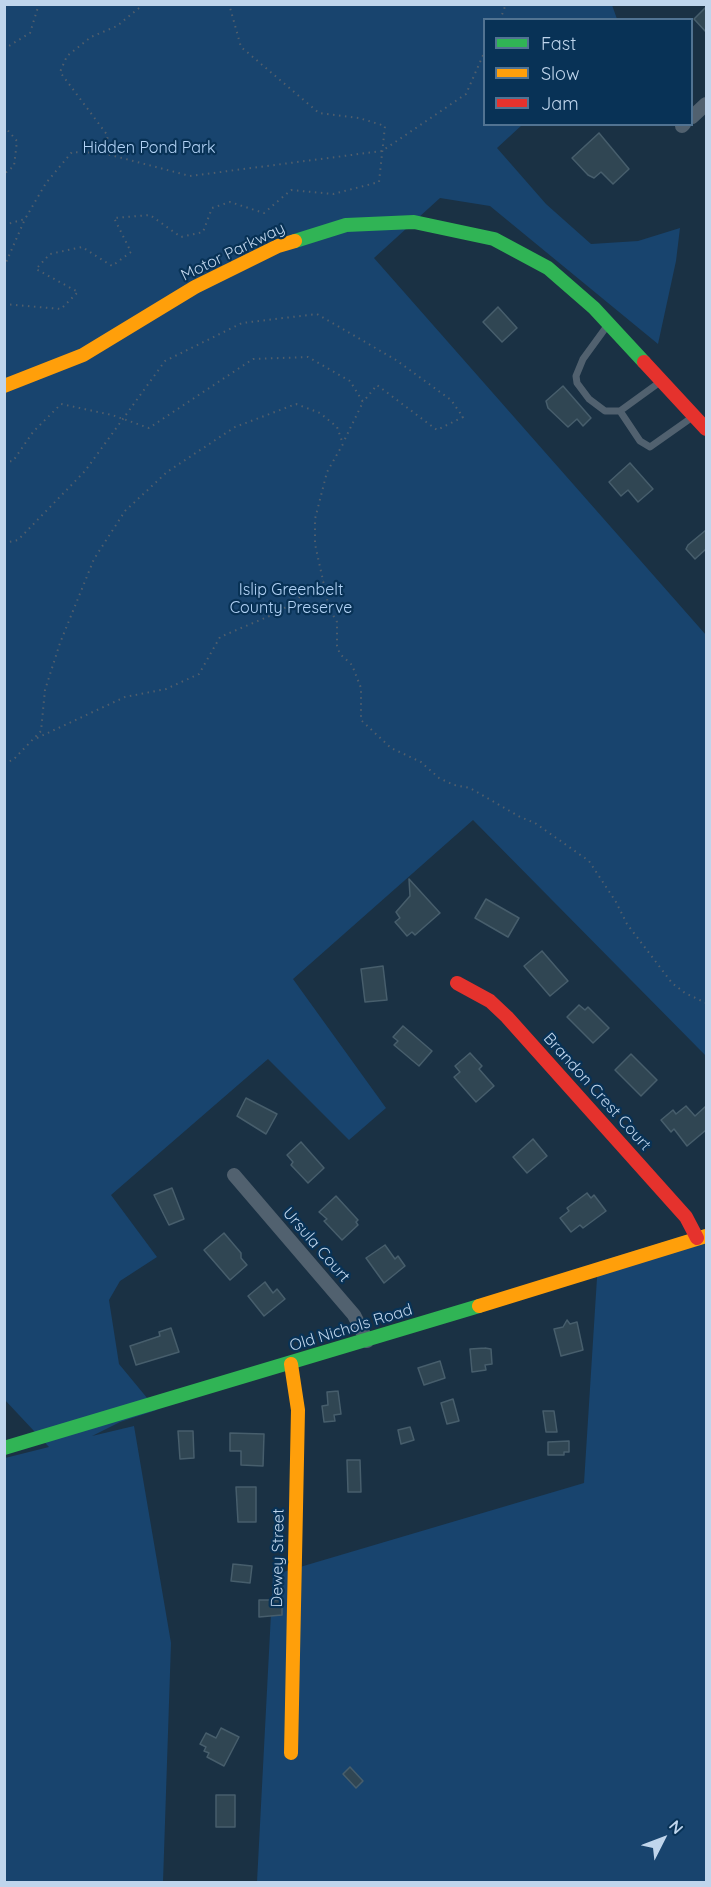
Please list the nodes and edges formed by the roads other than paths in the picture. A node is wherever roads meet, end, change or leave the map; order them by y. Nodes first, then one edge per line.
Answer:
1 (706, 104) edge
2 (693, 116) edge
3 (609, 324) junction
4 (662, 381) junction
5 (4, 386) edge
6 (620, 411) junction
7 (694, 416) junction
8 (706, 429) edge
9 (457, 983) dead end
10 (234, 1175) dead end
11 (702, 1237) edge
12 (367, 1341) junction
13 (291, 1364) junction
14 (4, 1448) edge
15 (291, 1753) dead end

1 - 2 street
3 - 4 street, Motor Parkway
3 - 5 street, Motor Parkway
3 - 6 lane
4 - 6 lane
4 - 7 street, Motor Parkway
6 - 7 lane
7 - 8 street, Motor Parkway
9 - 11 street, Brandon Crest Court
10 - 12 street, Ursula Court
11 - 12 street, Old Nichols Road
12 - 13 street, Old Nichols Road
13 - 14 street, Old Nichols Road
13 - 15 street, Dewey Street

